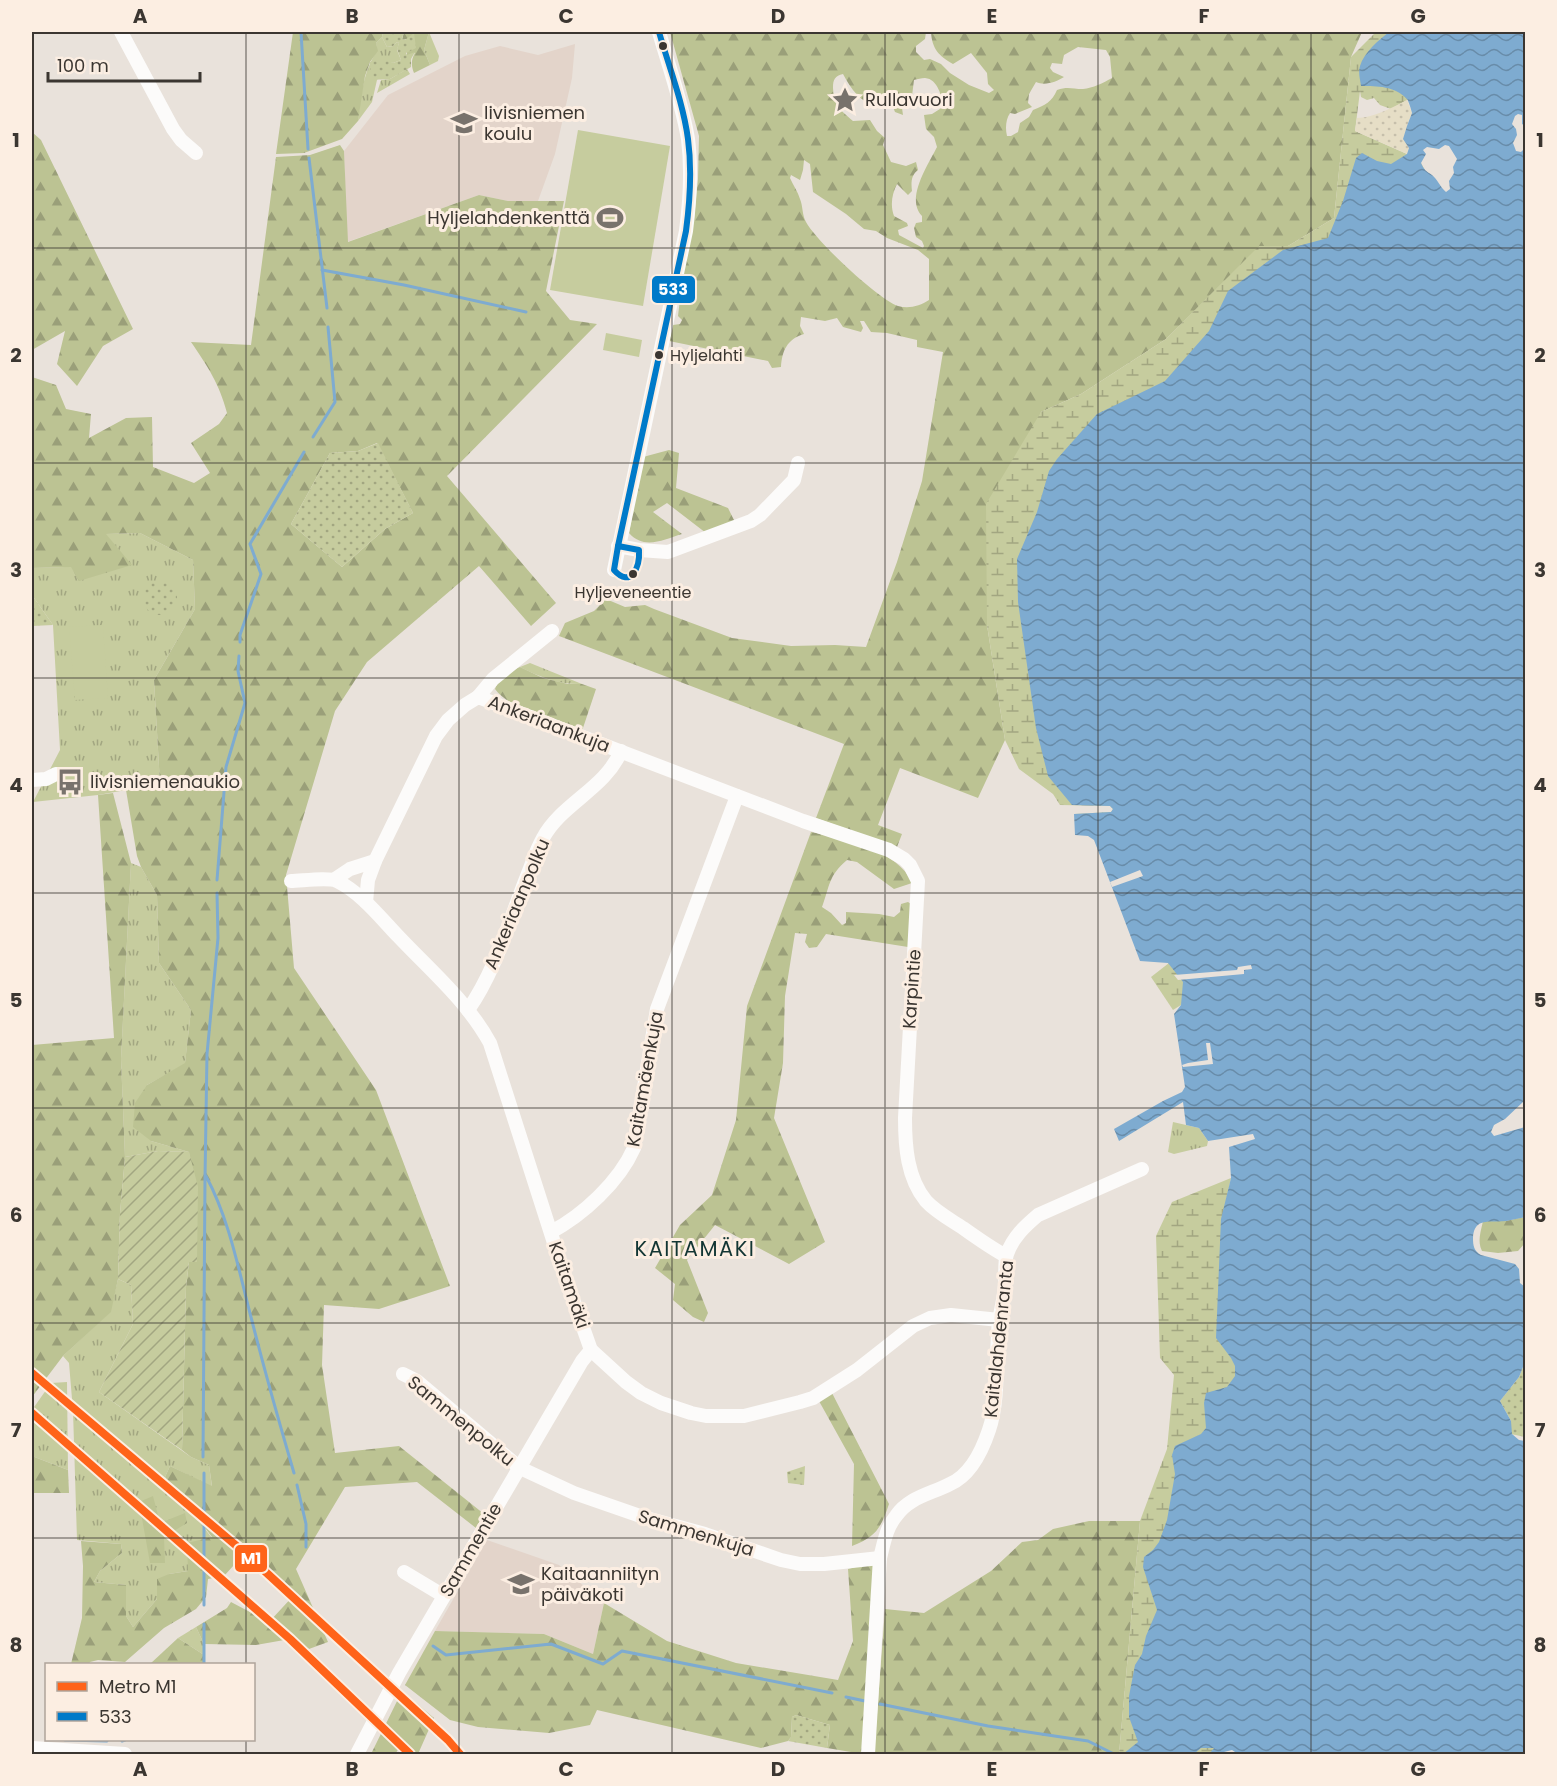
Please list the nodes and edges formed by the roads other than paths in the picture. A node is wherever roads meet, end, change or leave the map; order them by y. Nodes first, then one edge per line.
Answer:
1 (121, 32) edge
2 (659, 32) edge
3 (196, 153) dead end
4 (798, 463) dead end
5 (618, 546) junction
6 (614, 570) dead end
7 (552, 631) dead end
8 (478, 697) junction
9 (621, 751) junction
10 (56, 774) dead end
11 (32, 780) edge
12 (737, 796) junction
13 (375, 861) junction
14 (335, 879) junction
15 (291, 881) dead end
16 (366, 902) junction
17 (468, 1010) junction
18 (1142, 1168) dead end
19 (551, 1232) junction
20 (1006, 1256) junction
21 (999, 1320) junction
22 (591, 1350) junction
23 (403, 1374) dead end
24 (520, 1468) junction
25 (880, 1558) junction
26 (404, 1572) dead end
27 (444, 1596) junction
28 (32, 1748) edge
29 (125, 1755) edge
30 (357, 1755) edge
31 (868, 1755) edge

1 - 3 street
2 - 5 street
4 - 5 street
5 - 6 street
7 - 8 street
8 - 9 street, Ankeriaankuja
8 - 13 street, Ankeriaankuja
9 - 12 street, Ankeriaankuja
9 - 17 street, Ankeriaanpolku
10 - 11 street
12 - 19 street, Kaitamäenkuja
12 - 20 street, Karpintie
13 - 14 street
13 - 16 street, Ankeriaankuja
14 - 15 street
14 - 16 street, Kaitamäki
16 - 17 street, Kaitamäki
17 - 19 street, Kaitamäki
18 - 20 street, Kaitalahdenranta
19 - 22 street, Kaitamäki
20 - 21 street, Kaitalahdenranta
21 - 22 street, Kaitamäki
21 - 25 street, Kaitalahdenranta
22 - 24 street, Sammentie
23 - 24 street, Sammenpolku
24 - 25 street, Sammenkuja
24 - 27 street, Sammentie
25 - 31 street, Kaitalahdenranta
26 - 27 street
27 - 30 street, Sammentie
28 - 29 street

